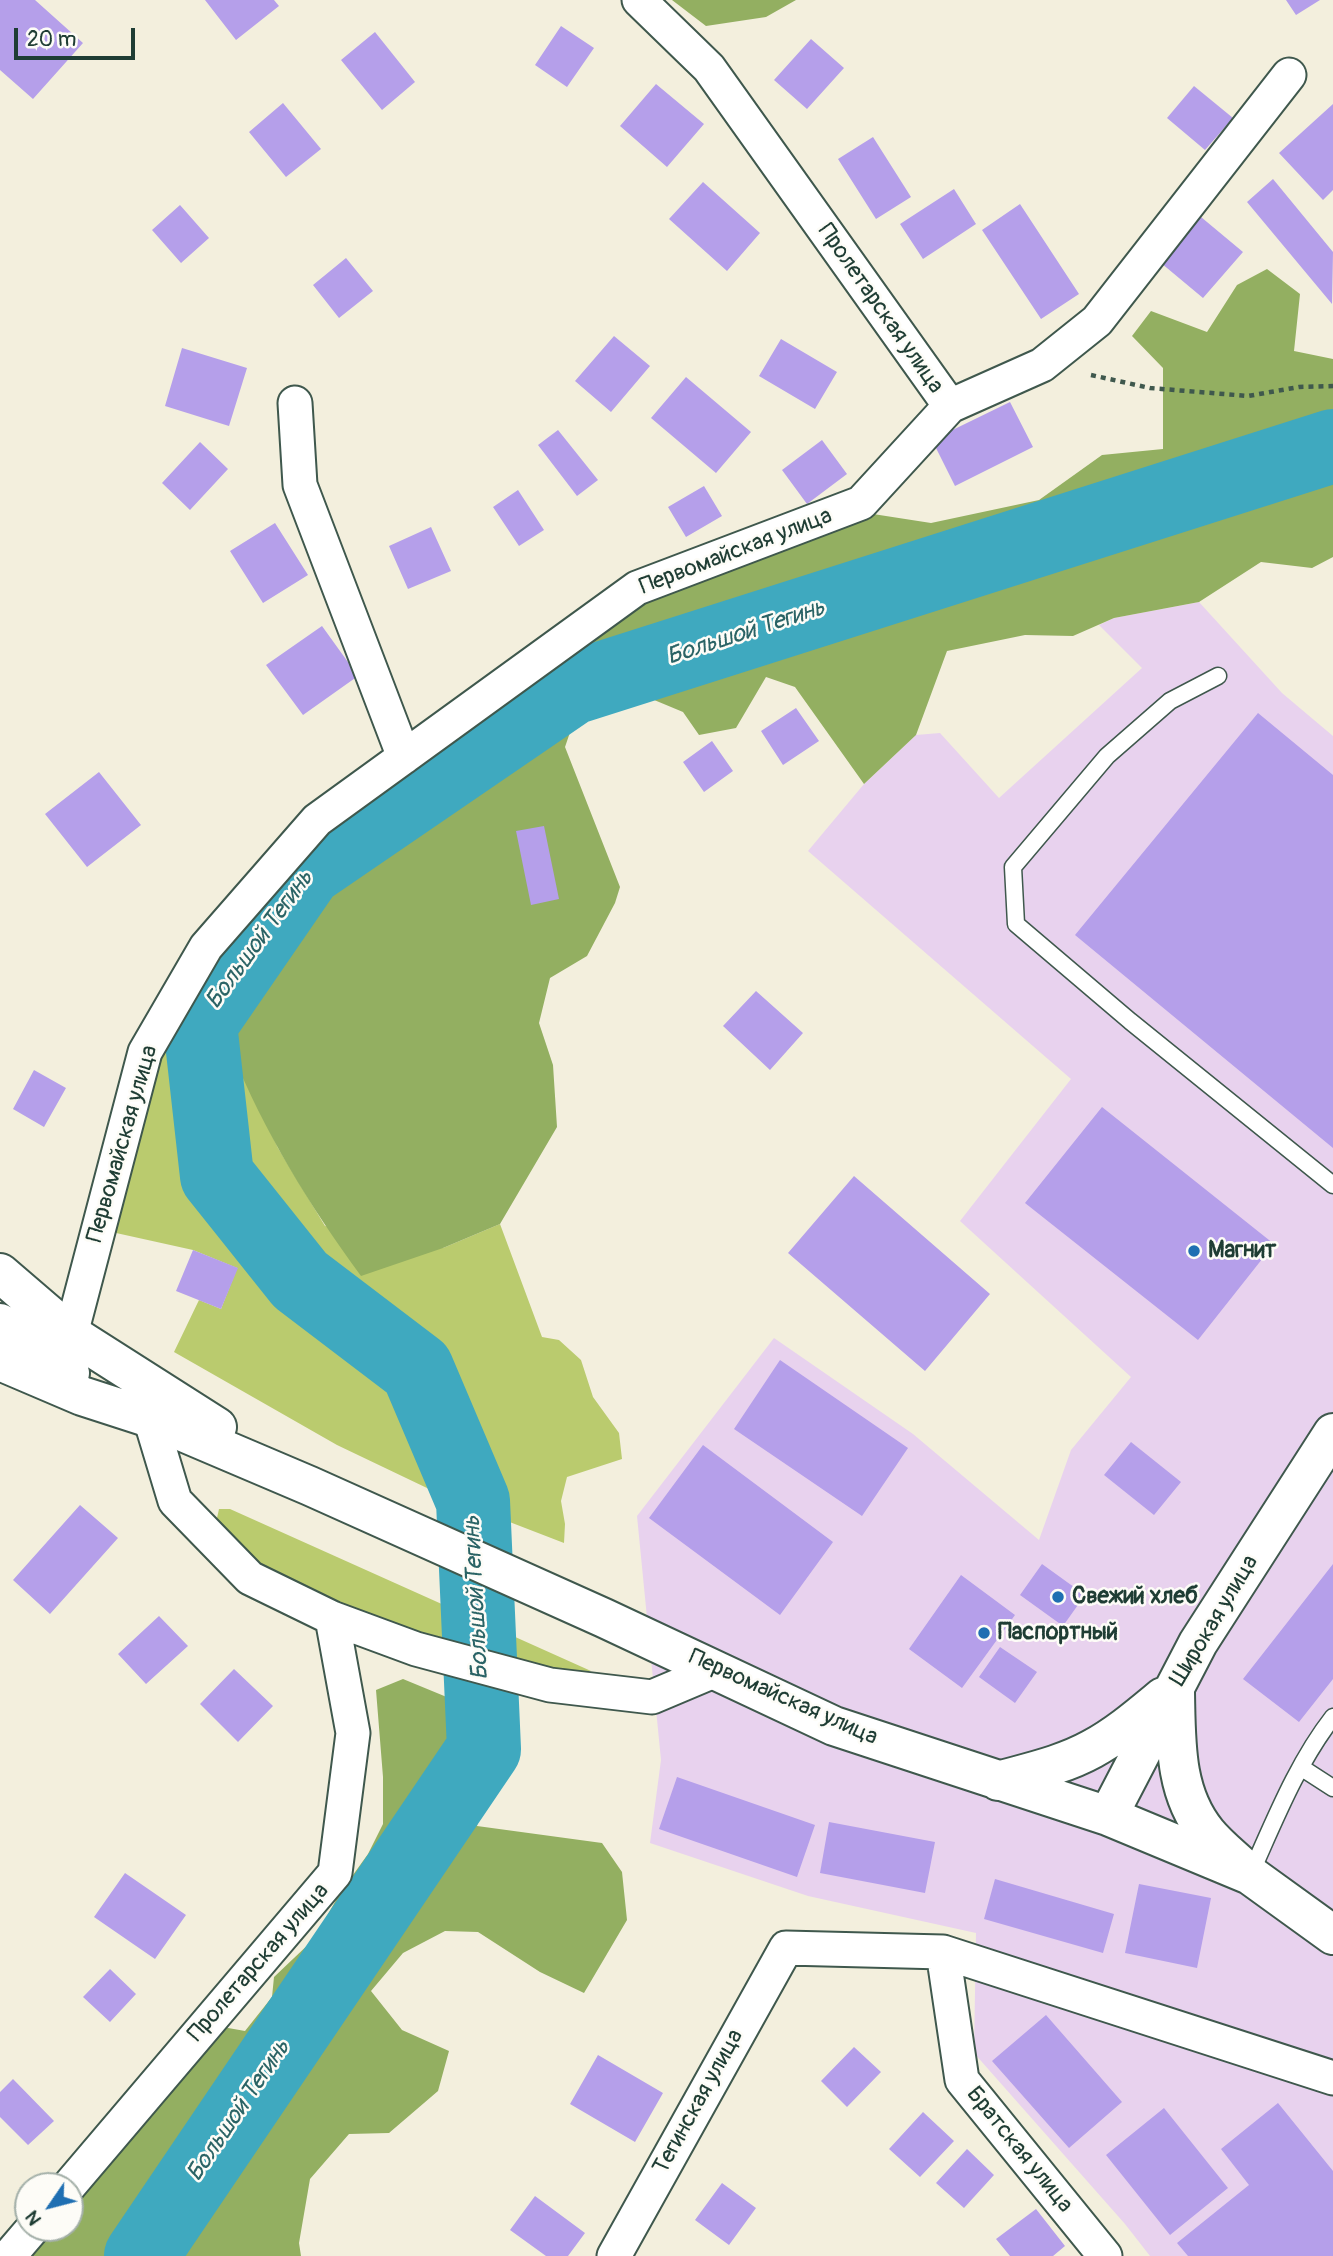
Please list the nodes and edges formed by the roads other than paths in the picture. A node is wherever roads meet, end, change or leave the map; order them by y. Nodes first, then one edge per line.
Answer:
1 (639, 0) edge
2 (1289, 75) dead end
3 (295, 403) dead end
4 (950, 406) junction
5 (1218, 677) dead end
6 (404, 757) junction
7 (1333, 1185) edge
8 (0, 1273) edge
9 (0, 1324) edge
10 (71, 1334) junction
11 (0, 1361) edge
12 (150, 1418) junction
13 (1333, 1433) edge
14 (310, 1486) junction
15 (332, 1618) junction
16 (716, 1670) junction
17 (1175, 1687) junction
18 (1333, 1717) edge
19 (1302, 1768) junction
20 (999, 1781) junction
21 (1333, 1787) edge
22 (1108, 1816) junction
23 (1250, 1875) junction
24 (1333, 1936) edge
25 (943, 1952) junction
26 (1333, 2078) edge
27 (81, 2172) edge
28 (21, 2242) edge
29 (9, 2256) edge
30 (614, 2256) edge
31 (1105, 2256) edge

1 - 4 street, Пролетарская улица
2 - 4 street, Пролетарская улица
3 - 6 street
4 - 6 street, Первомайская улица
5 - 7 lane
6 - 10 street, Первомайская улица
8 - 10 street, Первомайская улица
9 - 12 street
10 - 14 street, Первомайская улица
11 - 12 street, Первомайская улица
12 - 14 street, Первомайская улица
12 - 15 street
13 - 17 street, Широкая улица
14 - 16 street, Первомайская улица
15 - 16 street
15 - 27 street, Пролетарская улица
16 - 20 street, Первомайская улица
17 - 20 street
17 - 22 street, Широкая улица
17 - 23 street
18 - 19 lane
19 - 21 lane
19 - 23 lane
20 - 22 street, Первомайская улица
22 - 23 street, Первомайская улица
23 - 24 street, Первомайская улица
25 - 26 street
25 - 30 street, Тегинская улица
25 - 31 street, Братская улица
28 - 29 street

